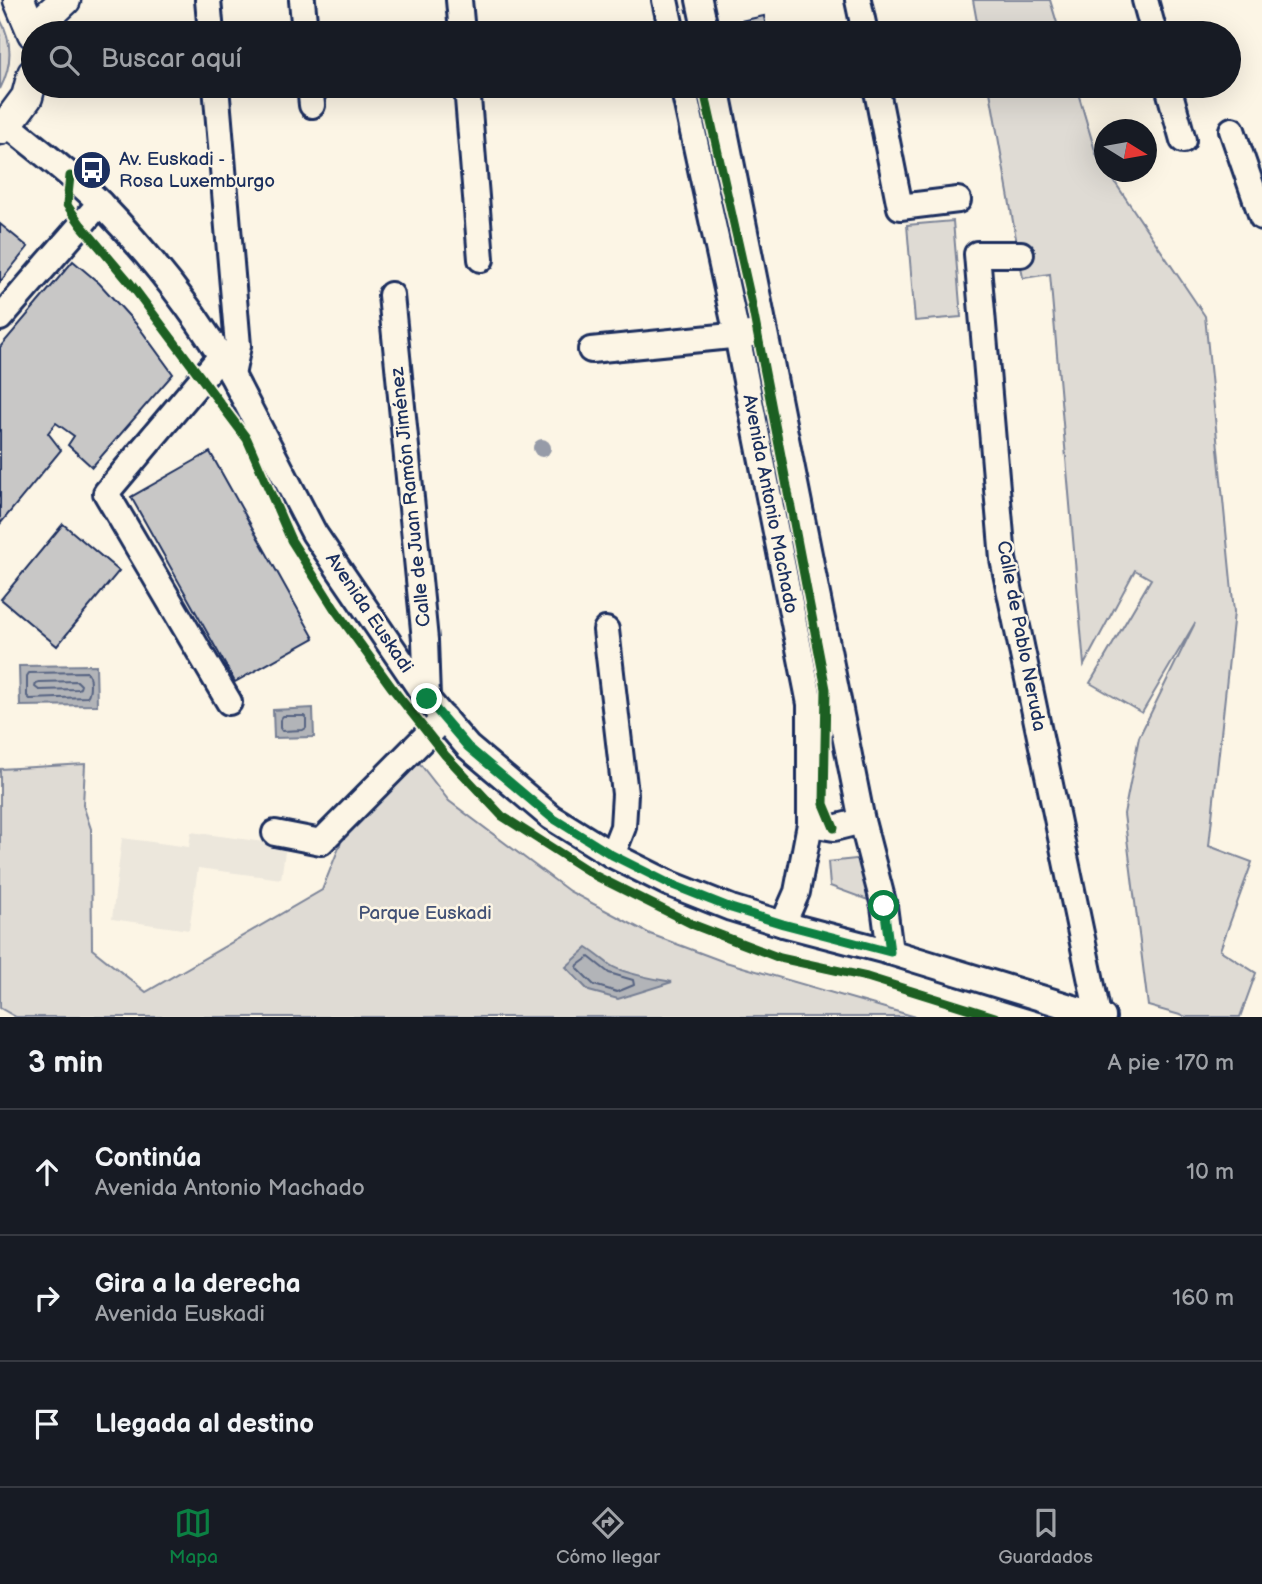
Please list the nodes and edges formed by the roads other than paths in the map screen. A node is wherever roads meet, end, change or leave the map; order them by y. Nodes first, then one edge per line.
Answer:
1 (19, 0) edge
2 (65, 0) edge
3 (208, 0) edge
4 (302, 0) edge
5 (459, 0) edge
6 (665, 0) edge
7 (699, 0) edge
8 (858, 0) edge
9 (1144, 0) edge
10 (28, 21) edge
11 (44, 21) edge
12 (210, 21) edge
13 (304, 21) edge
14 (461, 21) edge
15 (669, 21) edge
16 (703, 21) edge
17 (862, 21) edge
18 (1150, 21) edge
19 (26, 98) edge
20 (217, 98) edge
21 (468, 98) edge
22 (686, 98) edge
23 (718, 98) edge
24 (878, 98) edge
25 (1171, 98) edge
26 (4, 127) edge
27 (1232, 130) dead end
28 (1183, 139) dead end
29 (958, 200) dead end
30 (100, 203) junction
31 (1262, 217) edge
32 (1021, 254) dead end
33 (481, 259) dead end
34 (391, 295) dead end
35 (0, 318) edge
36 (765, 332) junction
37 (737, 335) junction
38 (591, 350) dead end
39 (227, 365) junction
40 (606, 630) dead end
41 (427, 699) junction
42 (229, 702) dead end
43 (444, 718) junction
44 (862, 821) junction
45 (810, 824) junction
46 (275, 833) dead end
47 (612, 855) junction
48 (783, 924) junction
49 (890, 952) junction
50 (1101, 1016) edge

1 - 10 main road
2 - 11 main road
3 - 12 street
4 - 13 street
5 - 14 street
6 - 15 street
7 - 16 street
8 - 17 street
9 - 18 street
19 - 26 main road
20 - 39 street
21 - 33 street
22 - 37 street, Avenida Antonio Machado
23 - 36 street, Avenida Antonio Machado
24 - 29 street
25 - 28 street
26 - 30 street, Avenida Euskadi
27 - 31 street
30 - 35 street
30 - 39 street, Avenida Euskadi
32 - 50 street, Calle de Pablo Neruda
34 - 41 street, Calle de Juan Ramón Jiménez
36 - 37 street
36 - 44 street, Avenida Antonio Machado
37 - 38 street
37 - 45 street, Avenida Antonio Machado
39 - 41 street, Avenida Euskadi
39 - 42 street
40 - 47 street
41 - 43 street, Avenida Euskadi
43 - 46 street
43 - 47 street, Avenida Euskadi
44 - 45 street
44 - 49 street, Avenida Antonio Machado
45 - 48 street, Avenida Antonio Machado
47 - 48 street, Avenida Euskadi
48 - 49 street, Avenida Euskadi
49 - 50 street, Avenida Euskadi

